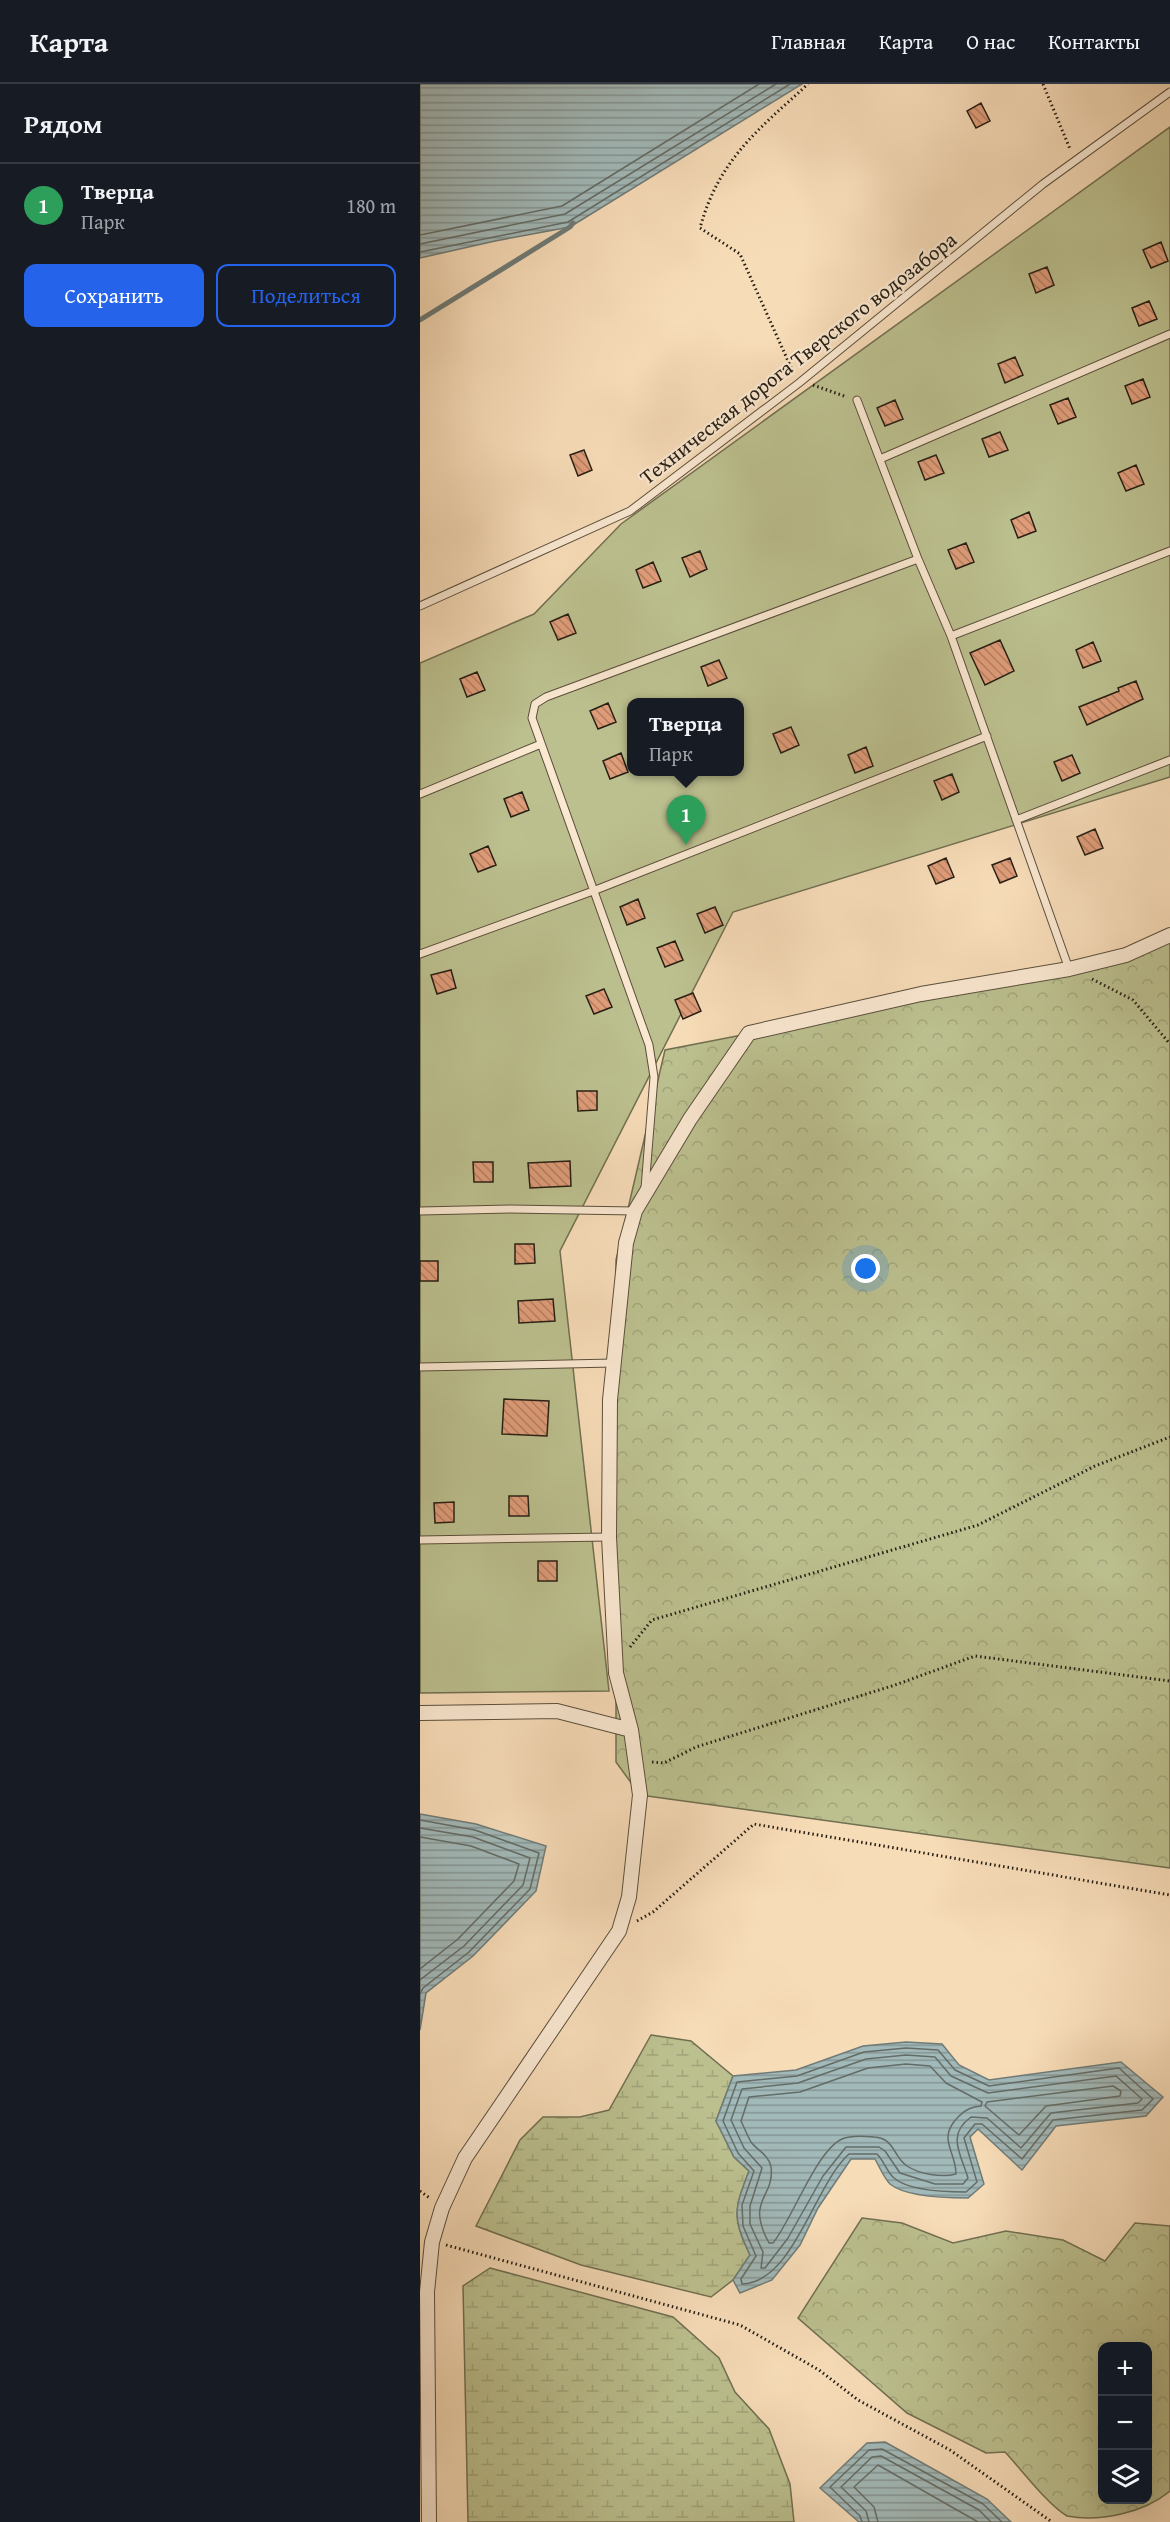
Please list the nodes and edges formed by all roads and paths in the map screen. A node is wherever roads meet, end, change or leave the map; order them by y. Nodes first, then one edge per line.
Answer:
1 (808, 84) edge
2 (1043, 84) edge
3 (1170, 92) edge
4 (1075, 160) junction
5 (1170, 334) edge
6 (799, 383) junction
7 (857, 400) joint
8 (880, 459) junction
9 (1170, 551) edge
10 (918, 560) junction
11 (420, 606) edge
12 (951, 636) junction
13 (987, 736) junction
14 (541, 744) junction
15 (1170, 760) edge
16 (420, 794) edge
17 (1016, 820) junction
18 (593, 891) junction
19 (1170, 935) edge
20 (420, 954) edge
21 (1069, 969) junction
22 (1170, 1044) edge
23 (645, 1194) junction
24 (420, 1210) edge
25 (635, 1211) junction
26 (612, 1363) junction
27 (420, 1367) edge
28 (1170, 1437) edge
29 (609, 1537) junction
30 (420, 1539) edge
31 (616, 1663) junction
32 (1170, 1681) edge
33 (420, 1713) edge
34 (631, 1730) junction
35 (636, 1762) junction
36 (1170, 1895) edge
37 (620, 1931) junction
38 (432, 2242) junction
39 (429, 2522) edge
40 (1052, 2522) edge

1 - 6 path
2 - 4 path
3 - 4 lane, Техническая дорога Тверского водозабора
4 - 6 lane, Техническая дорога Тверского водозабора
5 - 8 lane
6 - 7 path
6 - 11 lane, Техническая дорога Тверского водозабора
7 - 8 lane
8 - 10 lane
9 - 12 lane
10 - 12 lane
10 - 14 lane
12 - 13 lane
13 - 17 lane
13 - 18 lane
14 - 16 lane
14 - 18 lane
15 - 17 lane
17 - 21 lane
18 - 20 lane
18 - 23 lane
19 - 21 street
21 - 22 path
21 - 23 street
23 - 25 street
24 - 25 lane
25 - 26 street
26 - 27 lane
26 - 29 street
28 - 31 path
29 - 30 lane
29 - 31 street
31 - 34 street
32 - 35 path
33 - 34 street
34 - 35 street
35 - 37 street
36 - 37 path
37 - 38 street
38 - 39 street
38 - 40 path

